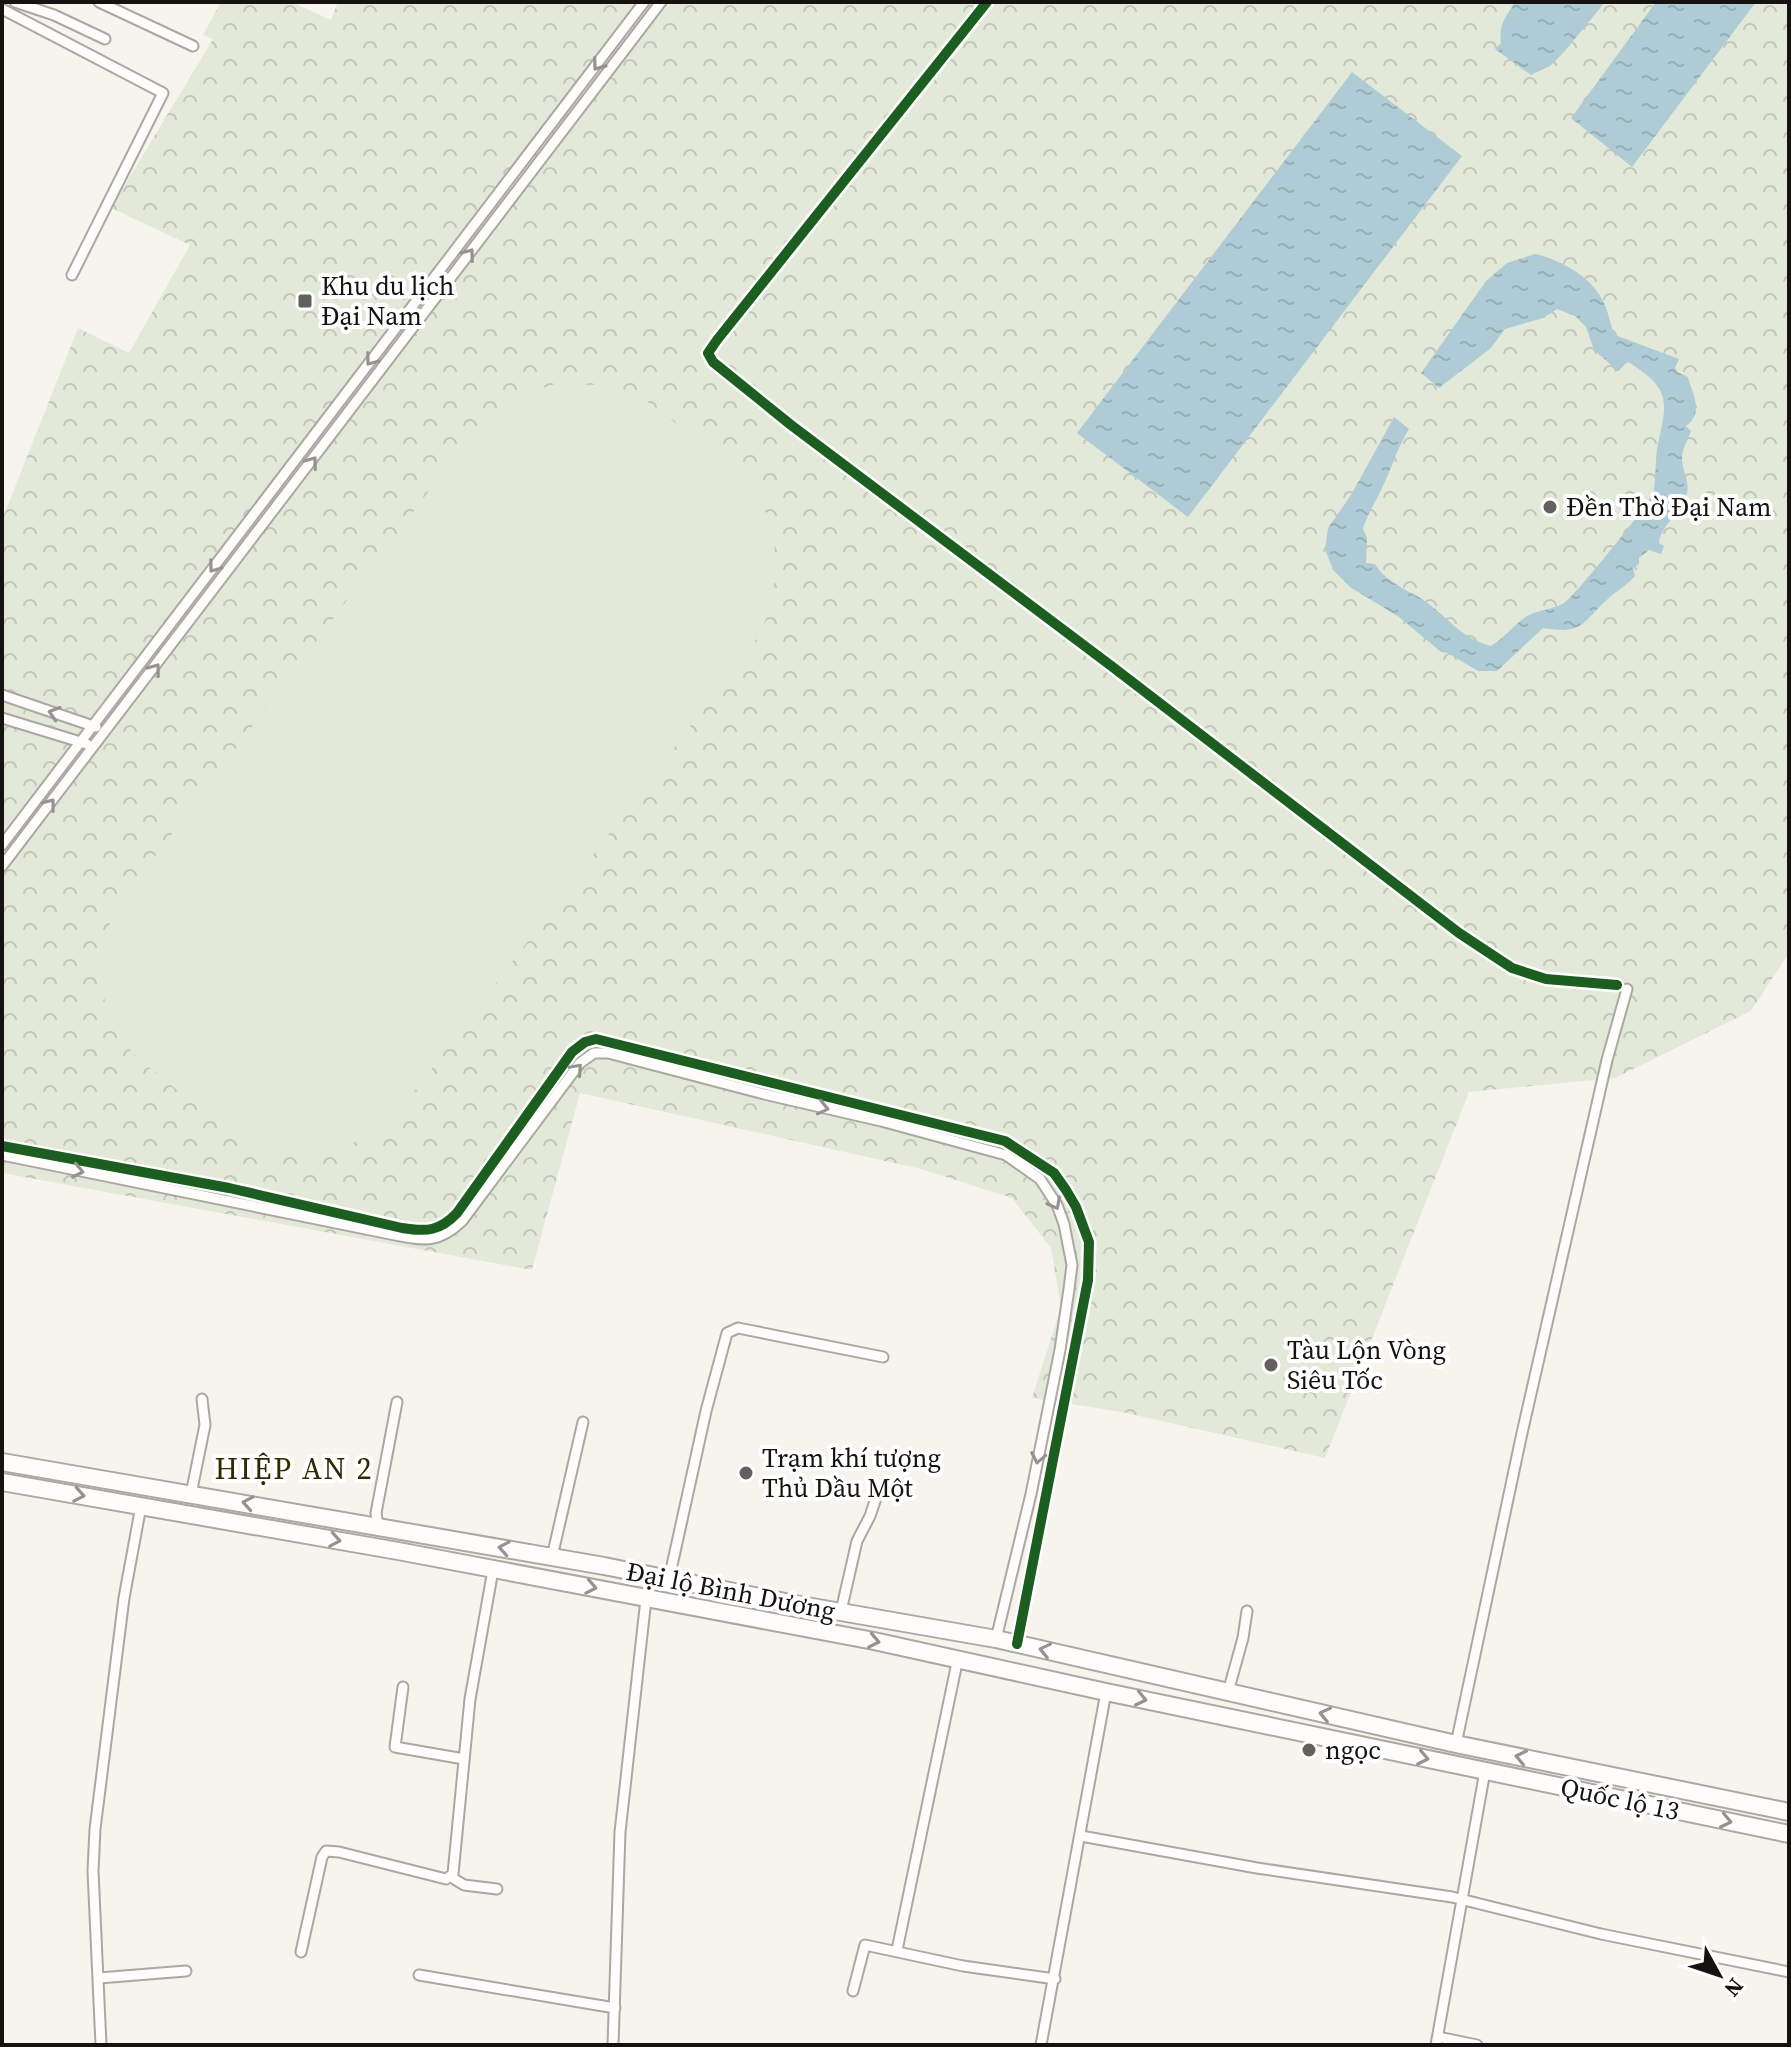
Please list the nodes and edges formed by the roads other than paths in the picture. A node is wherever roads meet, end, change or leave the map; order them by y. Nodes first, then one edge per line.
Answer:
1 (15, 2) edge
2 (99, 2) edge
3 (644, 2) edge
4 (661, 2) edge
5 (987, 2) edge
6 (2, 9) edge
7 (105, 39) dead end
8 (193, 46) dead end
9 (72, 275) dead end
10 (2, 695) edge
11 (2, 718) edge
12 (94, 726) junction
13 (107, 730) junction
14 (82, 743) junction
15 (94, 747) junction
16 (2, 845) edge
17 (2, 866) edge
18 (2, 1146) edge
19 (2, 1155) edge
20 (883, 1357) dead end
21 (202, 1399) dead end
22 (397, 1402) dead end
23 (583, 1422) dead end
24 (2, 1462) edge
25 (2, 1482) edge
26 (879, 1489) dead end
27 (191, 1494) junction
28 (141, 1506) junction
29 (378, 1526) junction
30 (552, 1557) junction
31 (493, 1570) junction
32 (669, 1579) junction
33 (646, 1599) junction
34 (841, 1611) junction
35 (1247, 1611) dead end
36 (1001, 1620) junction
37 (1021, 1624) junction
38 (996, 1639) junction
39 (1017, 1644) junction
40 (958, 1658) junction
41 (991, 1665) junction
42 (1011, 1669) junction
43 (403, 1687) dead end
44 (1106, 1692) junction
45 (1228, 1692) junction
46 (1456, 1744) junction
47 (1491, 1751) junction
48 (464, 1759) junction
49 (1452, 1764) junction
50 (1485, 1771) junction
51 (1789, 1812) edge
52 (1789, 1834) edge
53 (1081, 1836) junction
54 (451, 1877) junction
55 (497, 1889) dead end
56 (1462, 1901) junction
57 (897, 1950) junction
58 (301, 1952) dead end
59 (186, 1971) dead end
60 (1789, 1972) edge
61 (419, 1975) dead end
62 (99, 1978) junction
63 (1055, 1979) junction
64 (853, 1991) dead end
65 (615, 2008) junction
66 (1437, 2041) edge
67 (101, 2045) edge
68 (613, 2045) edge
69 (1041, 2045) edge
70 (1477, 2045) edge

1 - 7 street
2 - 8 street
3 -> 12 street
13 -> 4 street
5 - 46 street
6 - 9 street
12 -> 10 street
11 - 14 street
12 - 13 street
12 - 14 street
13 - 15 street
14 - 15 street
14 - 16 street
17 -> 15 street
18 - 37 street
19 -> 36 street
20 - 32 street
21 - 27 street
22 - 29 street
23 - 30 street
24 - 27 highway, Đại lộ Bình Dương
25 -> 28 highway, Đại lộ Bình Dương
26 - 34 street
29 -> 27 highway, Đại lộ Bình Dương
28 -> 31 highway, Đại lộ Bình Dương
28 - 62 street
30 -> 29 highway, Đại lộ Bình Dương
30 - 32 highway, Đại lộ Bình Dương
31 -> 33 highway, Đại lộ Bình Dương
31 - 48 street
32 - 34 highway, Đại lộ Bình Dương
33 -> 40 highway, Đại lộ Bình Dương
33 - 65 street
34 - 38 highway, Đại lộ Bình Dương
35 - 45 street
36 - 37 street
36 - 38 street
37 - 39 street
38 - 39 highway, Đại lộ Bình Dương
38 - 41 highway
39 - 42 highway
45 -> 39 highway, Đại lộ Bình Dương
40 - 41 highway, Đại lộ Bình Dương
40 - 57 street
41 - 42 highway, Đại lộ Bình Dương
42 - 44 highway, Đại lộ Bình Dương
43 - 48 street
44 -> 49 highway, Đại lộ Bình Dương
44 - 53 street
46 -> 45 highway, Đại lộ Bình Dương
46 - 47 highway, Quốc lộ 13
46 - 49 highway
47 - 50 highway
51 -> 47 highway, Quốc lộ 13
48 - 54 street
49 - 50 highway, Quốc lộ 13
50 -> 52 highway, Quốc lộ 13
50 - 56 street
53 - 56 street
53 - 63 street
54 - 55 street
54 - 58 street
56 - 60 street
56 - 66 street
57 - 63 street
57 - 64 street
59 - 62 street
61 - 65 street
62 - 67 street
63 - 69 street
65 - 68 street
66 - 70 street

